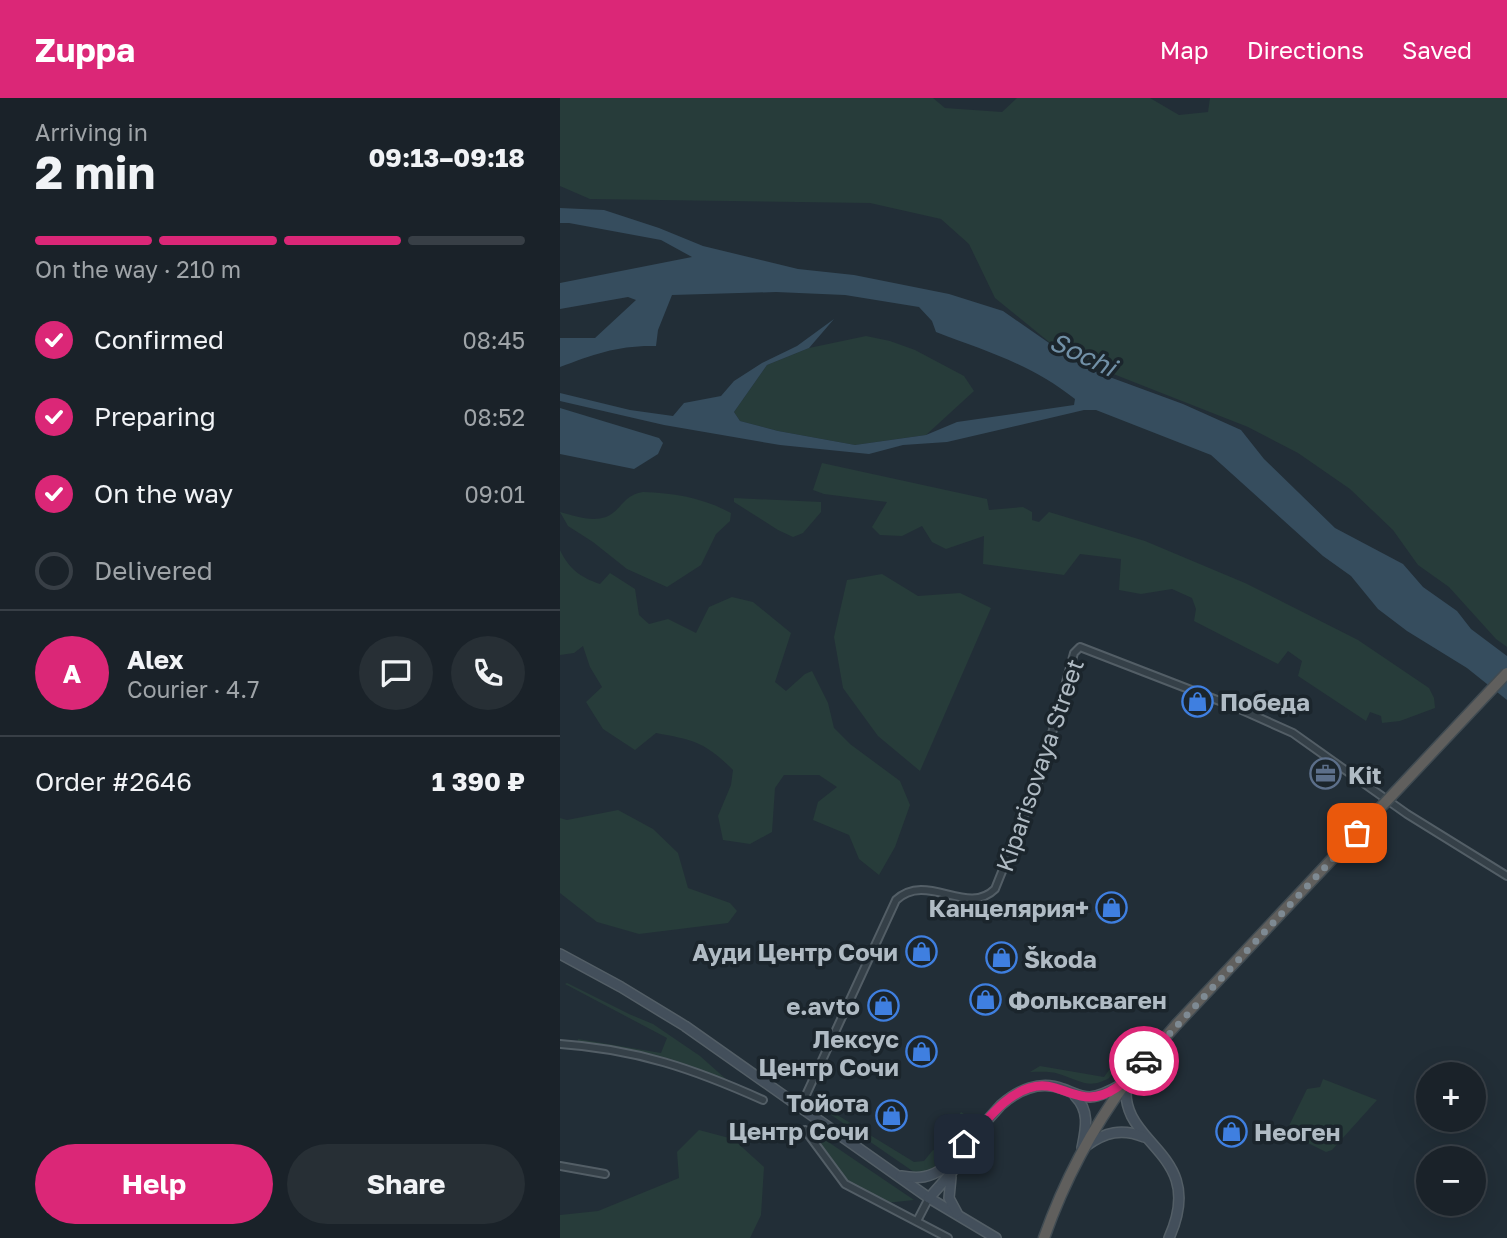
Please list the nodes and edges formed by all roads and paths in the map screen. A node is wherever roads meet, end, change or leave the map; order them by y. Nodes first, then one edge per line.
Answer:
1 (1507, 673) edge
2 (1507, 876) edge
3 (560, 954) edge
4 (560, 1044) edge
5 (1127, 1081) junction
6 (1071, 1093) junction
7 (763, 1100) dead end
8 (800, 1108) junction
9 (805, 1130) dead end
10 (1146, 1138) junction
11 (1082, 1149) junction
12 (560, 1166) edge
13 (948, 1169) junction
14 (605, 1174) dead end
15 (897, 1175) junction
16 (929, 1198) junction
17 (958, 1215) junction
18 (917, 1221) junction
19 (948, 1238) edge
20 (996, 1238) edge
21 (1044, 1238) edge
22 (1169, 1238) edge

1 - 5 highway, bridge
2 - 8 street, Kiparisovaya Street
3 - 8 main road
4 - 7 street
5 - 6 main road
5 - 10 main road
5 - 11 highway
6 - 11 main road
6 - 13 main road
8 - 15 main road
9 - 18 street
10 - 11 main road
10 - 22 main road
11 - 21 highway
12 - 14 street
13 - 15 main road
13 - 16 main road
13 - 17 main road
15 - 16 main road
16 - 17 main road
16 - 18 street
17 - 20 main road
18 - 19 street

